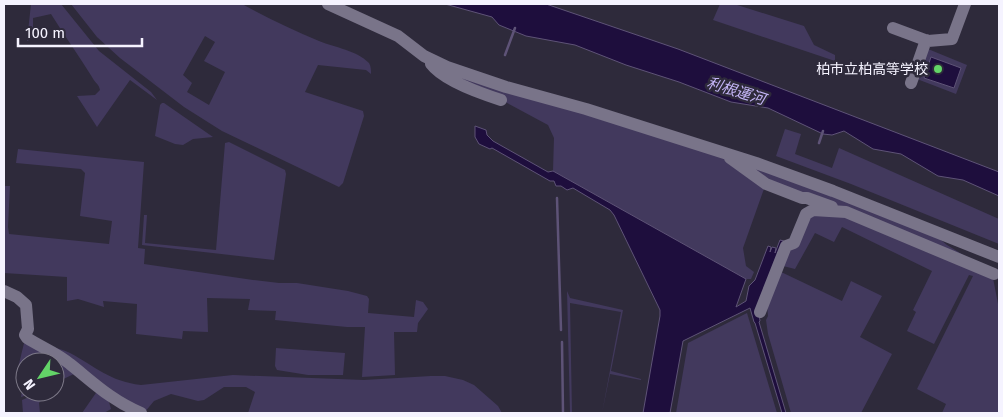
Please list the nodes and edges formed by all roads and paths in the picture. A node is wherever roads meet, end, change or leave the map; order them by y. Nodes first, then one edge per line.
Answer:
1 (328, 4) edge
2 (965, 4) edge
3 (893, 28) dead end
4 (926, 40) junction
5 (424, 56) junction
6 (911, 83) dead end
7 (501, 100) dead end
8 (726, 153) junction
9 (846, 212) junction
10 (999, 257) edge
11 (994, 274) dead end
12 (4, 291) edge
13 (760, 312) dead end
14 (111, 397) junction
15 (114, 413) edge
16 (141, 413) edge

1 - 5 street
2 - 4 street
3 - 4 street
4 - 6 street
5 - 7 street
5 - 8 street
8 - 9 street
8 - 10 street
9 - 11 street
9 - 13 street
12 - 14 street
14 - 15 street
14 - 16 street

